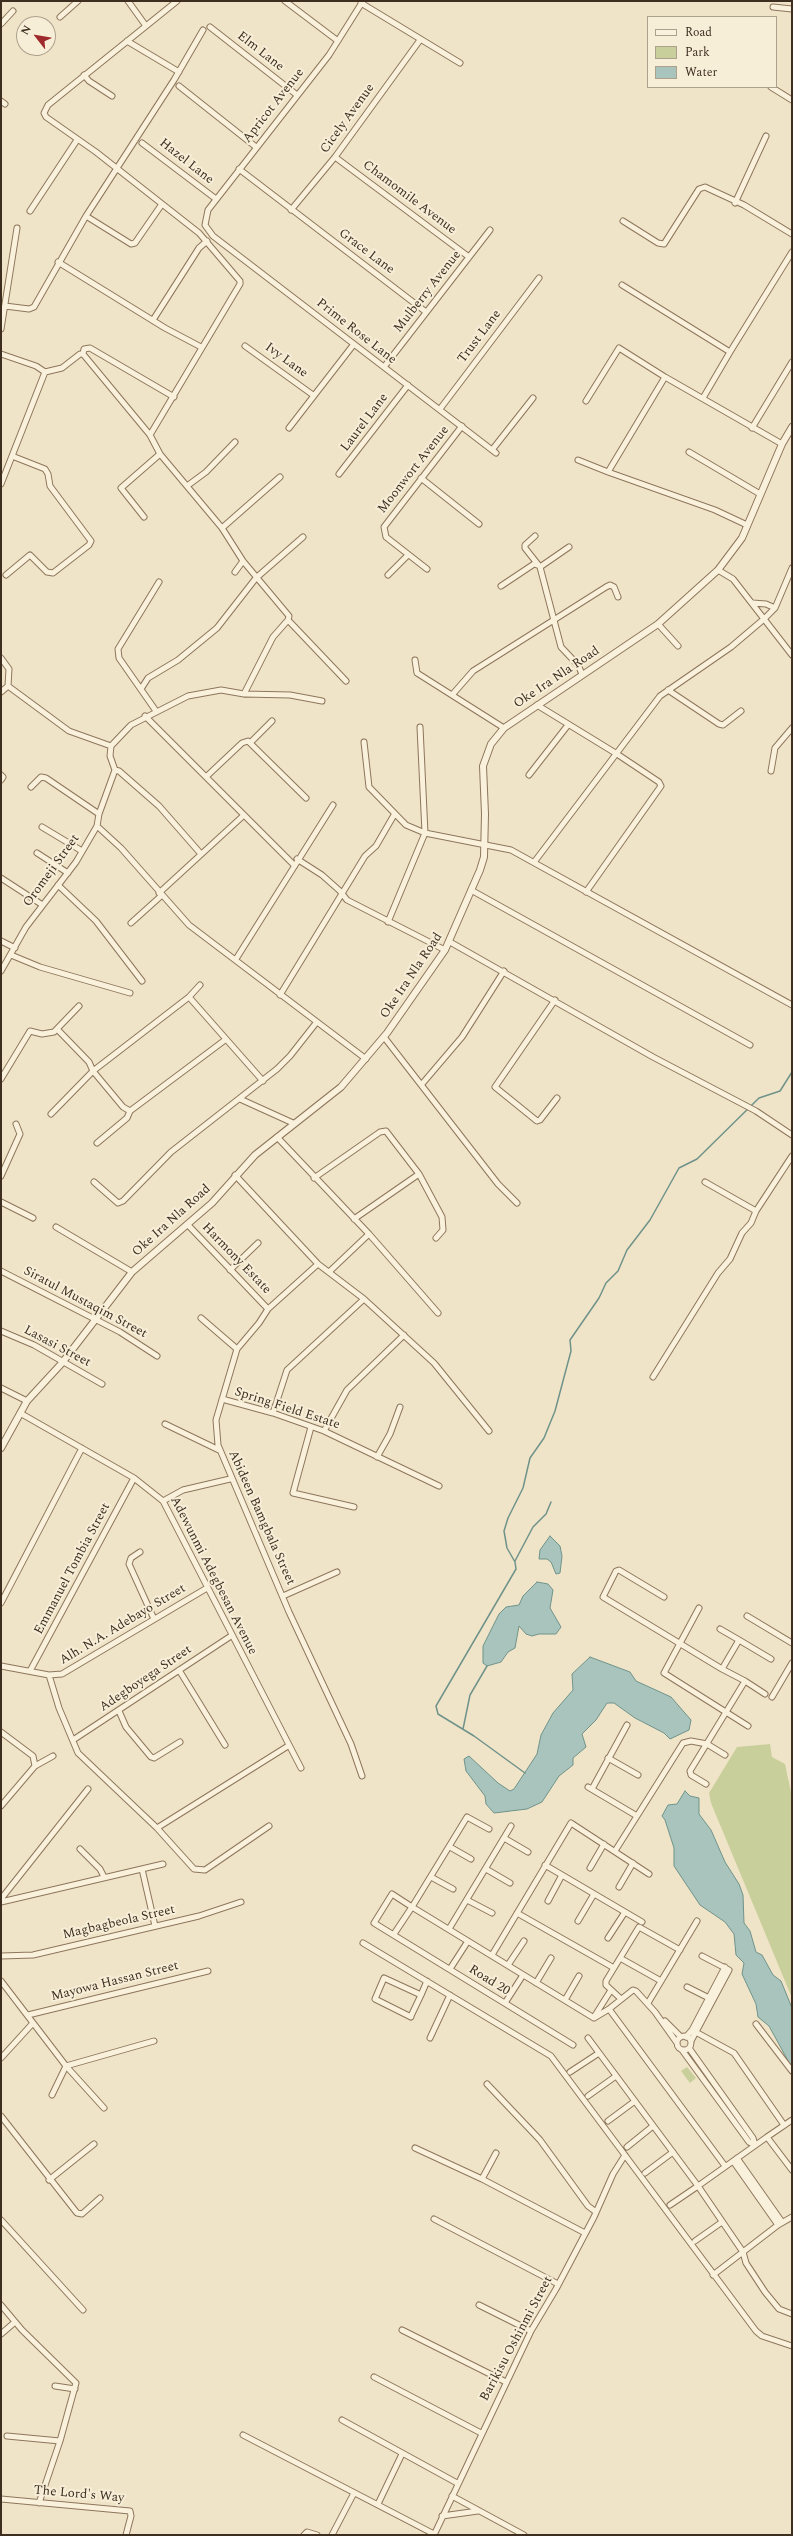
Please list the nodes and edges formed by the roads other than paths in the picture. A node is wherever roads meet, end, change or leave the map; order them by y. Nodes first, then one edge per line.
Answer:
1 (78, 1) edge
2 (128, 1) edge
3 (177, 1) edge
4 (285, 1) edge
5 (362, 2) edge
6 (773, 7) dead end
7 (792, 9) edge
8 (13, 12) dead end
9 (60, 17) dead end
10 (1, 24) edge
11 (146, 26) junction
12 (210, 27) dead end
13 (203, 30) dead end
14 (420, 40) junction
15 (338, 41) junction
16 (127, 42) junction
17 (460, 63) dead end
18 (178, 72) junction
19 (84, 75) junction
20 (179, 86) dead end
21 (771, 88) edge
22 (297, 94) junction
23 (112, 96) dead end
24 (792, 100) edge
25 (766, 136) dead end
26 (78, 140) junction
27 (142, 143) dead end
28 (256, 147) junction
29 (335, 157) junction
30 (116, 168) junction
31 (239, 169) junction
32 (216, 199) junction
33 (735, 202) junction
34 (162, 204) junction
35 (291, 210) junction
36 (30, 211) dead end
37 (86, 216) junction
38 (623, 221) dead end
39 (205, 225) joint
40 (17, 228) dead end
41 (490, 230) dead end
42 (792, 234) edge
43 (206, 241) junction
44 (792, 252) edge
45 (469, 257) junction
46 (58, 262) junction
47 (539, 278) dead end
48 (622, 285) dead end
49 (5, 306) junction
50 (426, 312) junction
51 (153, 320) junction
52 (1, 329) edge
53 (354, 344) junction
54 (245, 346) dead end
55 (201, 347) junction
56 (730, 352) junction
57 (1, 354) edge
58 (83, 354) junction
59 (792, 362) edge
60 (384, 367) junction
61 (45, 372) junction
62 (665, 377) junction
63 (408, 385) junction
64 (313, 395) junction
65 (174, 398) junction
66 (533, 398) dead end
67 (703, 398) junction
68 (586, 401) dead end
69 (440, 409) junction
70 (462, 426) junction
71 (792, 427) edge
72 (289, 428) dead end
73 (752, 428) junction
74 (150, 435) junction
75 (235, 442) dead end
76 (782, 444) junction
77 (689, 452) dead end
78 (160, 454) junction
79 (12, 456) junction
80 (578, 460) dead end
81 (608, 472) junction
82 (340, 474) dead end
83 (280, 477) dead end
84 (421, 478) junction
85 (1, 483) edge
86 (187, 486) junction
87 (760, 494) junction
88 (144, 517) dead end
89 (479, 524) dead end
90 (747, 525) junction
91 (222, 528) junction
92 (303, 536) dead end
93 (535, 536) dead end
94 (569, 547) dead end
95 (408, 555) junction
96 (243, 562) junction
97 (539, 566) junction
98 (792, 568) edge
99 (427, 569) dead end
100 (718, 570) junction
101 (235, 572) dead end
102 (6, 575) dead end
103 (388, 575) dead end
104 (256, 578) junction
105 (159, 582) dead end
106 (501, 586) dead end
107 (618, 597) dead end
108 (753, 602) junction
109 (775, 608) junction
110 (764, 619) junction
111 (288, 620) junction
112 (555, 620) junction
113 (658, 624) junction
114 (678, 646) dead end
115 (792, 655) edge
116 (1, 658) edge
117 (415, 660) dead end
118 (582, 674) junction
119 (346, 681) dead end
120 (8, 686) junction
121 (141, 689) junction
122 (668, 690) junction
123 (1, 692) edge
124 (244, 694) junction
125 (452, 695) junction
126 (322, 701) dead end
127 (537, 705) junction
128 (156, 711) junction
129 (741, 711) dead end
130 (145, 716) junction
131 (272, 721) dead end
132 (568, 725) junction
133 (420, 727) dead end
134 (504, 728) junction
135 (792, 728) edge
136 (251, 742) junction
137 (364, 742) dead end
138 (112, 746) junction
139 (617, 754) junction
140 (115, 770) junction
141 (771, 771) dead end
142 (1, 774) edge
143 (529, 775) dead end
144 (207, 776) junction
145 (1, 780) edge
146 (31, 786) dead end
147 (306, 798) dead end
148 (333, 805) dead end
149 (99, 814) junction
150 (244, 815) junction
151 (394, 815) junction
152 (42, 826) dead end
153 (97, 826) junction
154 (425, 833) junction
155 (483, 846) junction
156 (82, 851) junction
157 (37, 853) dead end
158 (201, 854) junction
159 (297, 859) junction
160 (535, 861) junction
161 (294, 865) junction
162 (68, 873) junction
163 (1, 878) edge
164 (58, 885) junction
165 (471, 890) junction
166 (586, 892) junction
167 (160, 894) junction
168 (343, 896) junction
169 (41, 904) junction
170 (388, 922) junction
171 (131, 923) dead end
172 (1, 941) edge
173 (450, 942) junction
174 (15, 948) junction
175 (445, 950) junction
176 (11, 955) junction
177 (236, 960) junction
178 (1, 970) edge
179 (504, 971) junction
180 (142, 982) dead end
181 (200, 985) dead end
182 (130, 993) dead end
183 (280, 995) junction
184 (189, 997) junction
185 (555, 1000) junction
186 (792, 1005) edge
187 (79, 1006) dead end
188 (316, 1022) junction
189 (58, 1030) junction
190 (384, 1037) junction
191 (225, 1040) junction
192 (750, 1045) dead end
193 (366, 1059) junction
194 (93, 1071) junction
195 (1, 1079) edge
196 (263, 1081) junction
197 (422, 1084) junction
198 (557, 1098) dead end
199 (240, 1099) junction
200 (130, 1111) junction
201 (51, 1114) dead end
202 (293, 1123) junction
203 (16, 1124) dead end
204 (792, 1134) edge
205 (277, 1137) junction
206 (97, 1143) dead end
207 (792, 1156) edge
208 (419, 1174) junction
209 (235, 1175) junction
210 (1, 1176) edge
211 (314, 1178) junction
212 (94, 1182) dead end
213 (705, 1182) dead end
214 (1, 1202) edge
215 (517, 1203) dead end
216 (756, 1211) junction
217 (33, 1218) dead end
218 (354, 1219) junction
219 (188, 1225) junction
220 (56, 1227) dead end
221 (369, 1234) junction
222 (436, 1238) dead end
223 (258, 1243) dead end
224 (318, 1264) junction
225 (230, 1270) junction
226 (1, 1271) edge
227 (132, 1272) junction
228 (330, 1272) junction
229 (364, 1299) junction
230 (268, 1309) junction
231 (438, 1312) dead end
232 (201, 1318) dead end
233 (96, 1320) junction
234 (1, 1331) edge
235 (404, 1335) junction
236 (236, 1349) junction
237 (157, 1356) dead end
238 (62, 1363) junction
239 (653, 1377) dead end
240 (102, 1384) dead end
241 (1, 1388) edge
242 (222, 1399) junction
243 (27, 1401) junction
244 (400, 1407) dead end
245 (20, 1413) junction
246 (274, 1413) junction
247 (165, 1424) dead end
248 (311, 1427) junction
249 (324, 1431) junction
250 (489, 1431) dead end
251 (1, 1448) edge
252 (82, 1448) junction
253 (219, 1450) junction
254 (377, 1457) junction
255 (134, 1478) junction
256 (230, 1479) junction
257 (439, 1486) dead end
258 (163, 1501) junction
259 (354, 1507) dead end
260 (140, 1552) dead end
261 (337, 1572) dead end
262 (207, 1588) junction
263 (283, 1596) junction
264 (664, 1597) dead end
265 (1, 1603) edge
266 (699, 1608) dead end
267 (747, 1616) dead end
268 (154, 1619) junction
269 (720, 1629) dead end
270 (231, 1636) junction
271 (739, 1640) junction
272 (792, 1643) edge
273 (679, 1645) junction
274 (771, 1659) dead end
275 (792, 1663) edge
276 (1, 1666) edge
277 (722, 1669) junction
278 (179, 1670) junction
279 (30, 1671) junction
280 (49, 1675) junction
281 (745, 1681) junction
282 (765, 1694) dead end
283 (772, 1697) dead end
284 (119, 1711) junction
285 (726, 1713) junction
286 (626, 1725) dead end
287 (748, 1726) dead end
288 (1, 1732) edge
289 (72, 1740) junction
290 (180, 1742) dead end
291 (707, 1744) junction
292 (225, 1745) dead end
293 (288, 1746) junction
294 (725, 1755) dead end
295 (53, 1756) dead end
296 (608, 1758) junction
297 (35, 1766) junction
298 (300, 1768) dead end
299 (638, 1775) dead end
300 (362, 1776) dead end
301 (706, 1784) dead end
302 (88, 1789) dead end
303 (1, 1806) edge
304 (636, 1816) junction
305 (269, 1826) dead end
306 (511, 1826) dead end
307 (157, 1828) junction
308 (489, 1829) dead end
309 (504, 1838) junction
310 (604, 1844) junction
311 (450, 1847) junction
312 (80, 1849) dead end
313 (615, 1851) junction
314 (528, 1852) dead end
315 (471, 1859) dead end
316 (634, 1863) junction
317 (163, 1864) dead end
318 (545, 1865) junction
319 (590, 1868) dead end
320 (142, 1869) junction
321 (486, 1869) junction
322 (649, 1874) dead end
323 (562, 1875) junction
324 (431, 1876) junction
325 (104, 1877) junction
326 (510, 1883) dead end
327 (619, 1887) dead end
328 (453, 1889) dead end
329 (594, 1894) junction
330 (1, 1900) edge
331 (467, 1900) junction
332 (548, 1901) dead end
333 (241, 1902) dead end
334 (412, 1907) junction
335 (625, 1912) junction
336 (492, 1913) dead end
337 (517, 1913) junction
338 (578, 1921) dead end
339 (697, 1921) dead end
340 (642, 1922) dead end
341 (156, 1926) junction
342 (450, 1930) junction
343 (394, 1934) junction
344 (608, 1938) dead end
345 (468, 1941) junction
346 (524, 1941) dead end
347 (363, 1943) dead end
348 (680, 1950) junction
349 (492, 1955) junction
350 (1, 1956) edge
351 (702, 1956) dead end
352 (551, 1958) dead end
353 (620, 1958) junction
354 (508, 1965) junction
355 (614, 1968) junction
356 (450, 1969) junction
357 (208, 1971) dead end
358 (524, 1975) junction
359 (578, 1976) dead end
360 (1, 1981) edge
361 (427, 1981) junction
362 (661, 1982) junction
363 (536, 1983) junction
364 (687, 1987) dead end
365 (611, 1990) junction
366 (421, 1995) junction
367 (450, 1995) junction
368 (621, 1999) junction
369 (711, 1999) junction
370 (565, 2000) junction
371 (504, 2003) junction
372 (648, 2003) junction
373 (609, 2009) junction
374 (655, 2012) junction
375 (28, 2015) junction
376 (594, 2018) junction
377 (33, 2023) junction
378 (756, 2024) dead end
379 (694, 2031) junction
380 (683, 2037) junction
381 (430, 2038) dead end
382 (588, 2038) dead end
383 (154, 2041) dead end
384 (691, 2041) junction
385 (677, 2043) junction
386 (573, 2045) dead end
387 (689, 2048) junction
388 (682, 2050) junction
389 (599, 2053) junction
390 (1, 2058) edge
391 (66, 2066) junction
392 (792, 2071) edge
393 (570, 2072) dead end
394 (616, 2076) junction
395 (487, 2084) dead end
396 (52, 2095) dead end
397 (588, 2096) dead end
398 (635, 2101) junction
399 (104, 2108) dead end
400 (1, 2116) edge
401 (792, 2120) edge
402 (608, 2121) dead end
403 (784, 2125) junction
404 (653, 2126) junction
405 (767, 2136) junction
406 (94, 2144) dead end
407 (755, 2145) junction
408 (627, 2147) dead end
409 (415, 2148) dead end
410 (673, 2152) junction
411 (496, 2153) dead end
412 (625, 2155) junction
413 (735, 2160) junction
414 (725, 2166) junction
415 (792, 2170) edge
416 (645, 2173) dead end
417 (482, 2179) junction
418 (49, 2180) junction
419 (698, 2186) junction
420 (100, 2198) dead end
421 (670, 2205) dead end
422 (596, 2212) junction
423 (792, 2216) edge
424 (434, 2219) dead end
425 (1, 2220) edge
426 (722, 2222) junction
427 (780, 2223) junction
428 (585, 2233) junction
429 (695, 2241) dead end
430 (743, 2252) junction
431 (713, 2275) junction
432 (558, 2284) junction
433 (1, 2305) edge
434 (479, 2305) dead end
435 (83, 2310) dead end
436 (792, 2314) edge
437 (15, 2322) junction
438 (402, 2330) dead end
439 (531, 2331) junction
440 (1, 2334) edge
441 (792, 2346) edge
442 (374, 2377) dead end
443 (506, 2382) junction
444 (55, 2386) dead end
445 (75, 2389) junction
446 (342, 2420) dead end
447 (481, 2434) junction
448 (243, 2435) dead end
449 (7, 2436) dead end
450 (60, 2441) junction
451 (402, 2454) junction
452 (458, 2483) junction
453 (354, 2493) junction
454 (452, 2496) junction
455 (1, 2499) edge
456 (39, 2503) junction
457 (378, 2504) junction
458 (478, 2511) junction
459 (442, 2516) junction
460 (434, 2534) edge
461 (126, 2535) edge
462 (304, 2535) edge
463 (317, 2535) edge
464 (332, 2535) edge
465 (524, 2535) edge

1 - 9 street
2 - 11 street
3 - 11 street
4 - 15 street
5 - 14 street
5 - 15 street, Apricot Avenue
6 - 7 street
8 - 10 street
11 - 16 street
12 - 22 street, Elm Lane
13 - 18 street
14 - 17 street
14 - 29 street, Cicely Avenue
15 - 22 street, Apricot Avenue
16 - 18 street
16 - 19 street
18 - 30 street
19 - 23 street
19 - 26 street
20 - 28 street
21 - 24 street
22 - 28 street, Apricot Avenue
25 - 33 street
26 - 30 street
26 - 36 street
27 - 32 street, Hazel Lane
28 - 31 street, Apricot Avenue
29 - 35 street, Cicely Avenue
29 - 45 street, Chamomile Avenue
30 - 34 street
30 - 37 street
31 - 32 street, Apricot Avenue
31 - 35 street, Grace Lane
32 - 39 street, Apricot Avenue
33 - 38 street
33 - 42 street
34 - 37 street
34 - 43 street
35 - 50 street, Grace Lane
37 - 46 street
39 - 53 street, Prime Rose Lane
40 - 49 street
41 - 45 street, Mulberry Avenue
43 - 51 street
43 - 55 street
44 - 56 street
45 - 50 street, Mulberry Avenue
46 - 49 street
46 - 51 street
47 - 69 street, Trust Lane
48 - 56 street
49 - 52 street
50 - 60 street, Mulberry Avenue
51 - 55 street
53 - 60 street, Prime Rose Lane
53 - 64 street
54 - 64 street, Ivy Lane
55 - 65 street
56 - 67 street
57 - 61 street
58 - 61 street
58 - 65 street
58 - 74 street
59 - 73 street
60 - 63 street, Prime Rose Lane
61 - 79 street
62 - 67 street
62 - 68 street
62 - 81 street
63 - 69 street, Prime Rose Lane
63 - 82 street, Laurel Lane
64 - 72 street
65 - 74 street
66 - 70 street, Prime Rose Lane
67 - 73 street
69 - 70 street, Prime Rose Lane
70 - 84 street, Moonwort Avenue
71 - 76 street, Oke Ira Nla Road
73 - 76 street
74 - 78 street
75 - 86 street
76 - 87 street, Oke Ira Nla Road
77 - 87 street
78 - 86 street
78 - 88 street
79 - 85 street
79 - 102 street
80 - 81 street
81 - 90 street
83 - 91 street
84 - 89 street
84 - 95 street, Moonwort Avenue
86 - 91 street
87 - 90 street, Oke Ira Nla Road
90 - 100 street, Oke Ira Nla Road
91 - 96 street
92 - 104 street
93 - 97 street
94 - 97 street
95 - 99 street
95 - 103 street
96 - 101 street
96 - 104 street
97 - 106 street
97 - 112 street
98 - 109 street
100 - 108 street
100 - 113 street, Oke Ira Nla Road
104 - 111 street
104 - 121 street
105 - 121 street
107 - 112 street
108 - 109 street
108 - 110 street
109 - 110 street
110 - 115 street
110 - 122 street
111 - 119 street
111 - 124 street
112 - 118 street
112 - 125 street
113 - 114 street
113 - 118 street, Oke Ira Nla Road
116 - 120 street
117 - 125 street
118 - 127 street, Oke Ira Nla Road
120 - 123 street
120 - 138 street
121 - 128 street
122 - 129 street
122 - 139 street
124 - 126 street
124 - 128 street
125 - 134 street
127 - 132 street
127 - 134 street, Oke Ira Nla Road
128 - 130 street
130 - 138 street
130 - 144 street
131 - 136 street
132 - 139 street
132 - 143 street
133 - 154 street
134 - 155 street, Oke Ira Nla Road
135 - 141 street
136 - 144 street
136 - 147 street
137 - 151 street
138 - 140 street
139 - 160 street
139 - 166 street
140 - 149 street, Oromeji Street
140 - 158 street
142 - 145 street
144 - 150 street
146 - 149 street
148 - 159 street
149 - 153 street, Oromeji Street
150 - 158 street
150 - 161 street
151 - 154 street
151 - 168 street
152 - 156 street
153 - 156 street, Oromeji Street
153 - 167 street
154 - 155 street
154 - 170 street
155 - 160 street
155 - 165 street, Oke Ira Nla Road
156 - 162 street, Oromeji Street
157 - 162 street
158 - 167 street
159 - 161 street
159 - 168 street
160 - 166 street
161 - 177 street
162 - 164 street, Oromeji Street
163 - 169 street
164 - 169 street, Oromeji Street
164 - 180 street
165 - 173 street, Oke Ira Nla Road
165 - 192 street
166 - 186 street
167 - 171 street
167 - 177 street
168 - 170 street
168 - 183 street
169 - 174 street, Oromeji Street
170 - 175 street
172 - 174 street
173 - 175 street, Oke Ira Nla Road
173 - 179 street
174 - 176 street, Oromeji Street
175 - 190 street, Oke Ira Nla Road
176 - 178 street, Oromeji Street
176 - 182 street
177 - 183 street
179 - 185 street
179 - 197 street
181 - 184 street
183 - 188 street
184 - 191 street
184 - 194 street
185 - 198 street
185 - 204 street
187 - 189 street
188 - 193 street
188 - 196 street
189 - 194 street
189 - 195 street
190 - 193 street, Oke Ira Nla Road
190 - 197 street
191 - 196 street
191 - 200 street
193 - 202 street, Oke Ira Nla Road
194 - 200 street
194 - 201 street
196 - 199 street
197 - 215 street
199 - 202 street
199 - 212 street
200 - 206 street
202 - 205 street, Oke Ira Nla Road
203 - 210 street
205 - 209 street, Oke Ira Nla Road
205 - 211 street
207 - 216 street
208 - 211 street
208 - 218 street
208 - 222 street
209 - 219 street, Oke Ira Nla Road
209 - 224 street
211 - 218 street
213 - 216 street
214 - 217 street
216 - 239 street
218 - 221 street
219 - 225 street, Harmony Estate
219 - 227 street, Oke Ira Nla Road
220 - 227 street
221 - 228 street
221 - 231 street
223 - 225 street
224 - 228 street
224 - 230 street, Abideen Bamgbala Street
225 - 230 street, Harmony Estate
226 - 233 street, Siratul Mustaqim Street
227 - 233 street, Oke Ira Nla Road
228 - 229 street
229 - 235 street
229 - 246 street
230 - 236 street, Abideen Bamgbala Street
232 - 236 street
233 - 237 street, Siratul Mustaqim Street
233 - 238 street, Oke Ira Nla Road
234 - 238 street, Lasasi Street
235 - 249 street
235 - 250 street
236 - 242 street, Abideen Bamgbala Street
238 - 240 street, Lasasi Street
238 - 243 street, Oke Ira Nla Road
241 - 243 street
242 - 246 street, Spring Field Estate
242 - 253 street, Abideen Bamgbala Street
243 - 245 street, Oke Ira Nla Road
244 - 254 street
245 - 251 street, Oke Ira Nla Road
245 - 252 street, Adewunmi Adegbesan Avenue
246 - 248 street, Spring Field Estate
247 - 253 street
248 - 249 street, Spring Field Estate
248 - 259 street
249 - 254 street, Spring Field Estate
252 - 255 street, Adewunmi Adegbesan Avenue
252 - 265 street
253 - 256 street, Abideen Bamgbala Street
254 - 257 street, Spring Field Estate
255 - 258 street, Adewunmi Adegbesan Avenue
255 - 279 street, Emmanuel Tombia Street
256 - 258 street
256 - 263 street, Abideen Bamgbala Street
258 - 262 street, Adewunmi Adegbesan Avenue
260 - 268 street
261 - 263 street
262 - 268 street, Alh. N.A. Adebayo Street
262 - 270 street, Adewunmi Adegbesan Avenue
263 - 300 street, Abideen Bamgbala Street
264 - 273 street
266 - 273 street
267 - 272 street
268 - 280 street, Alh. N.A. Adebayo Street
269 - 271 street
270 - 278 street, Adegboyega Street
270 - 293 street, Adewunmi Adegbesan Avenue
271 - 274 street
271 - 277 street
273 - 277 street
273 - 285 street
275 - 283 street
276 - 279 street, Alh. N.A. Adebayo Street
277 - 281 street
278 - 284 street, Adegboyega Street
278 - 292 street
279 - 280 street, Alh. N.A. Adebayo Street
280 - 289 street
281 - 282 street
281 - 285 street
284 - 289 street, Adegboyega Street
284 - 290 street
285 - 287 street
285 - 291 street
286 - 296 street
288 - 297 street
289 - 307 street
291 - 294 street
291 - 301 street
291 - 304 street
293 - 298 street, Adewunmi Adegbesan Avenue
293 - 307 street
295 - 297 street
296 - 299 street
296 - 304 street
297 - 303 street
302 - 330 street
304 - 313 street
305 - 307 street
306 - 309 street
308 - 311 street
309 - 314 street
309 - 321 street
310 - 313 street
310 - 318 street
310 - 319 street
311 - 315 street
311 - 324 street
312 - 325 street
313 - 316 street
316 - 322 street
316 - 327 street
317 - 320 street
318 - 323 street
318 - 337 street
320 - 325 street
320 - 341 street
321 - 326 street
321 - 331 street
323 - 329 street
323 - 332 street
324 - 328 street
324 - 334 street
325 - 330 street
329 - 335 street
329 - 338 street
331 - 336 street
331 - 342 street
333 - 341 street, Magbagbeola Street
334 - 342 street
334 - 343 street
334 - 343 street, Road 20
335 - 340 street
335 - 344 street
337 - 349 street
337 - 355 street
339 - 348 street
341 - 350 street, Magbagbeola Street
342 - 345 street
343 - 356 street, Road 20
345 - 349 street
345 - 356 street
346 - 354 street
347 - 361 street
348 - 353 street
348 - 362 street
349 - 354 street
351 - 369 street
352 - 363 street
353 - 355 street
353 - 362 street
354 - 358 street
355 - 365 street
356 - 371 street, Road 20
357 - 375 street, Mayowa Hassan Street
358 - 363 street
358 - 371 street
359 - 370 street
360 - 375 street
361 - 366 street
361 - 367 street
362 - 372 street
363 - 370 street
364 - 369 street
365 - 368 street
365 - 376 street
366 - 366 street
367 - 381 street
367 - 412 street
368 - 372 street
368 - 373 street
369 - 379 street
370 - 376 street
371 - 386 street, Road 20
372 - 374 street
373 - 376 street
373 - 414 street
374 - 380 street
374 - 385 street
375 - 377 street
377 - 390 street
377 - 391 street
378 - 392 street
379 - 380 street
379 - 384 street
379 - 403 street
380 - 384 street
380 - 385 street
382 - 389 street
383 - 391 street
384 - 387 street
385 - 388 street
387 - 388 street
387 - 407 street
388 - 407 street
389 - 393 street
389 - 394 street
391 - 396 street
391 - 399 street
394 - 397 street
394 - 398 street
395 - 422 street
398 - 402 street
398 - 404 street
400 - 418 street
401 - 403 street
403 - 405 street
404 - 408 street
404 - 410 street
405 - 407 street
405 - 415 street
406 - 418 street
407 - 413 street
409 - 417 street
410 - 416 street
410 - 419 street
411 - 417 street
412 - 422 street, Barikisu Oshinmi Street
412 - 431 street
413 - 414 street
413 - 427 street
414 - 419 street
417 - 428 street
418 - 420 street
419 - 421 street
419 - 426 street
422 - 428 street, Barikisu Oshinmi Street
423 - 427 street
424 - 432 street
425 - 435 street
426 - 429 street
426 - 430 street
427 - 430 street
428 - 432 street, Barikisu Oshinmi Street
430 - 431 street
430 - 436 street
431 - 441 street
432 - 439 street, Barikisu Oshinmi Street
433 - 437 street
434 - 439 street
437 - 440 street
437 - 445 street
438 - 443 street
439 - 443 street, Barikisu Oshinmi Street
442 - 447 street
443 - 447 street, Barikisu Oshinmi Street
444 - 445 street
445 - 450 street
446 - 451 street
447 - 452 street, Barikisu Oshinmi Street
448 - 453 street
449 - 450 street
450 - 456 street
451 - 452 street
451 - 457 street
452 - 454 street, Barikisu Oshinmi Street
453 - 457 street
453 - 464 street
454 - 458 street
454 - 459 street, Barikisu Oshinmi Street
455 - 456 street, The Lord's Way
456 - 461 street, The Lord's Way
457 - 460 street
458 - 459 street
458 - 465 street
459 - 460 street, Barikisu Oshinmi Street
462 - 463 street

